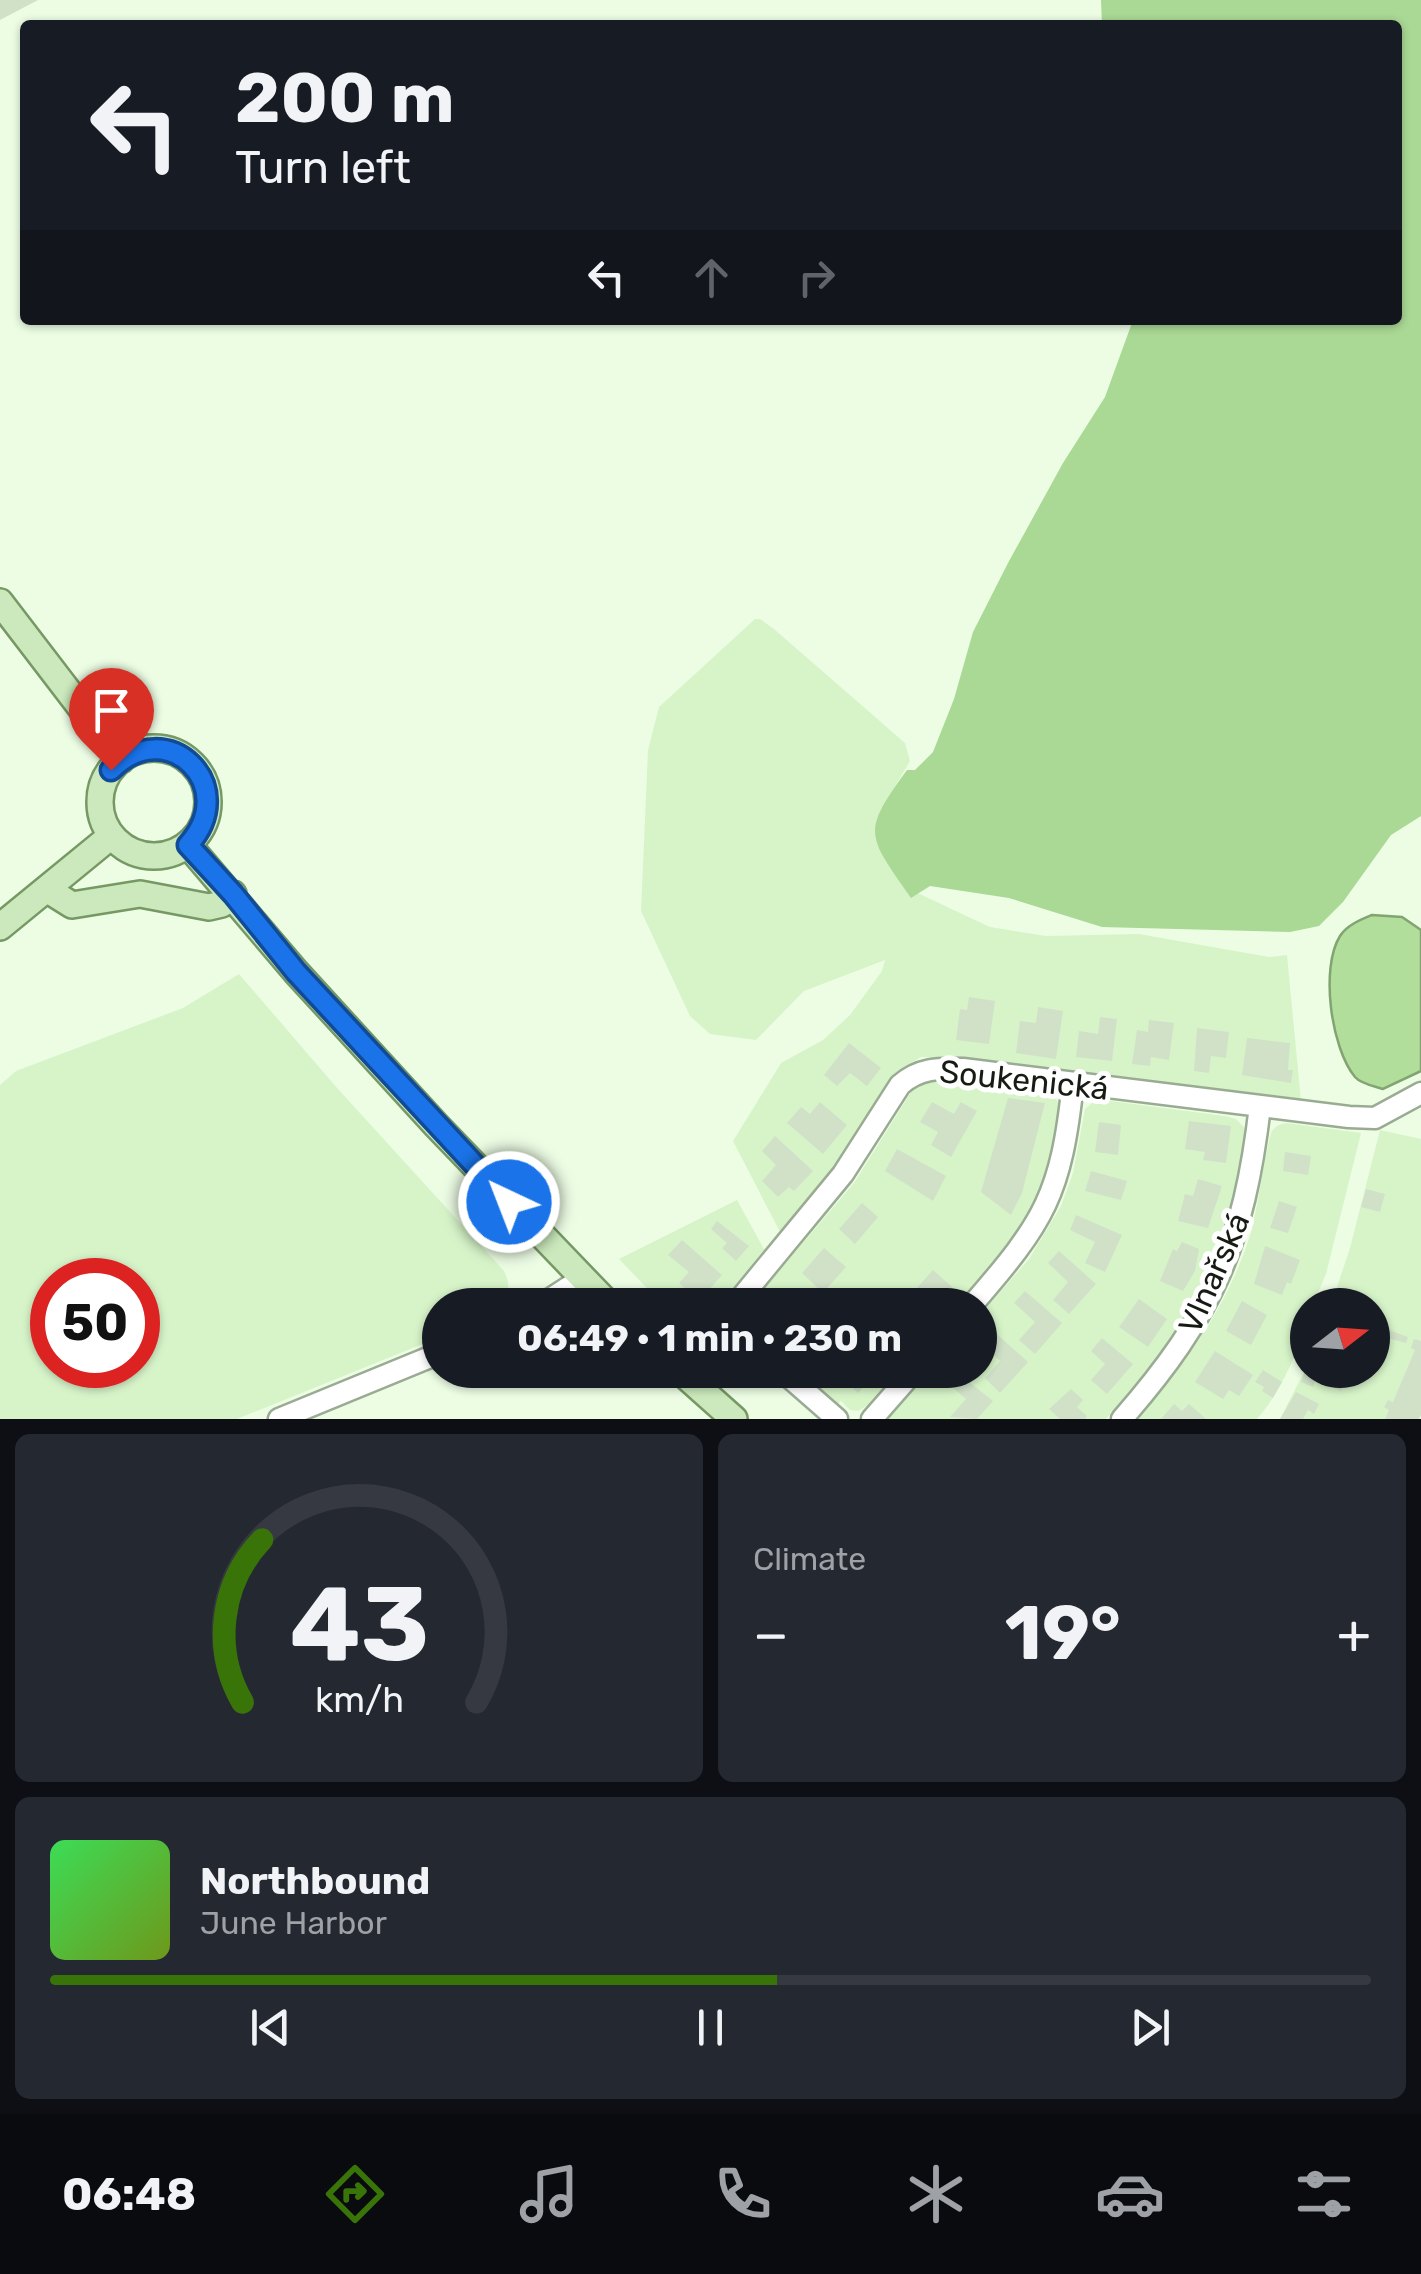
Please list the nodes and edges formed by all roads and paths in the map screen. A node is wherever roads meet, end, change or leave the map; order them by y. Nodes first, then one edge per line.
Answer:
1 (0, 602) edge
2 (121, 760) junction
3 (111, 836) junction
4 (188, 845) junction
5 (48, 890) junction
6 (233, 894) junction
7 (0, 928) edge
8 (1073, 1083) junction
9 (1421, 1092) edge
10 (1260, 1106) junction
11 (581, 1279) junction
12 (567, 1288) edge
13 (591, 1288) edge
14 (749, 1288) edge
15 (987, 1288) edge
16 (422, 1359) edge
17 (699, 1388) edge
18 (802, 1388) edge
19 (899, 1388) edge
20 (278, 1419) edge
21 (734, 1419) edge
22 (837, 1419) edge
23 (872, 1419) edge
24 (1122, 1419) edge

1 - 2 main road
2 - 3 main road
2 - 4 main road
3 - 4 main road
3 - 5 main road
4 - 6 main road
5 - 6 main road
5 - 7 main road
6 - 11 main road
8 - 10 street, Soukenická
8 - 14 street, Soukenická
8 - 15 street
9 - 10 street, Soukenická
10 - 24 street, Vlnařská
11 - 12 street
11 - 13 main road
16 - 20 street
17 - 21 main road
18 - 22 street
19 - 23 street

